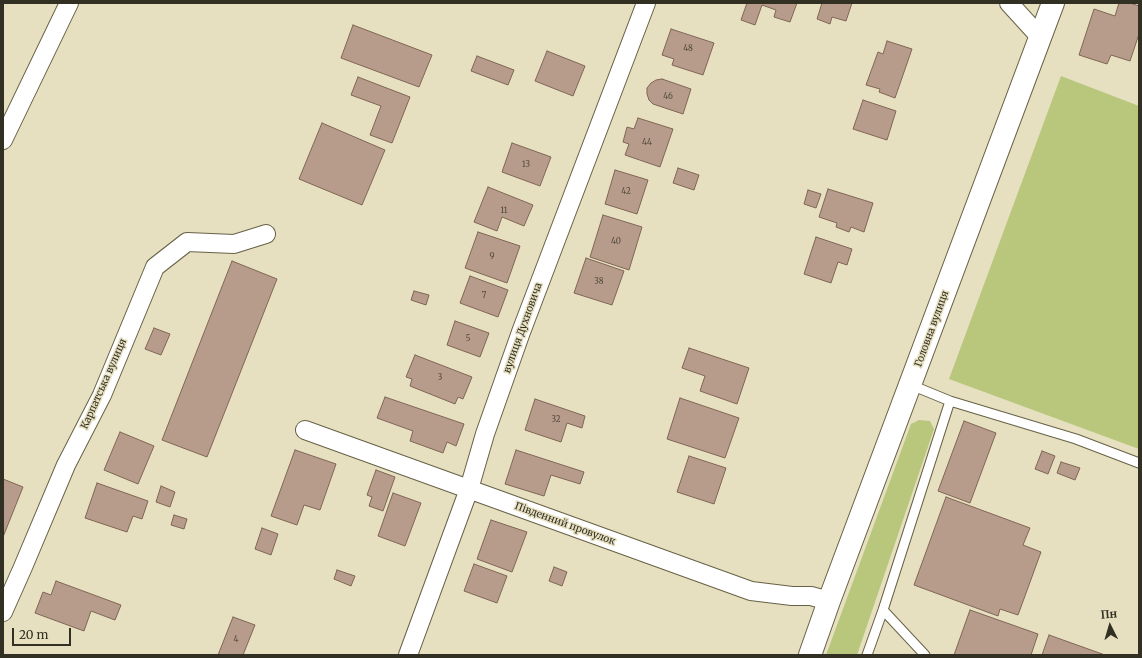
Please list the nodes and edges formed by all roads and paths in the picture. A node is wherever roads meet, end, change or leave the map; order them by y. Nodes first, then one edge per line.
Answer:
1 (69, 3) edge
2 (646, 3) edge
3 (1009, 3) edge
4 (1052, 3) edge
5 (1040, 37) junction
6 (3, 140) edge
7 (266, 234) dead end
8 (911, 385) junction
9 (950, 401) junction
10 (305, 430) dead end
11 (1139, 463) edge
12 (469, 489) junction
13 (829, 601) junction
14 (883, 610) junction
15 (3, 612) edge
16 (408, 655) edge
17 (810, 655) edge
18 (867, 655) edge
19 (925, 655) edge

1 - 6 street
2 - 12 street, вулиця Духновича
3 - 5 street
4 - 5 main road, Головна вулиця
5 - 8 main road, Головна вулиця
7 - 15 street, Карпатська вулиця
8 - 9 lane
8 - 13 main road, Головна вулиця
9 - 11 lane
9 - 14 lane
10 - 12 street, Південний провулок
12 - 13 street, Південний провулок
12 - 16 street, вулиця Духновича
13 - 17 main road, Головна вулиця
14 - 18 lane
14 - 19 lane

